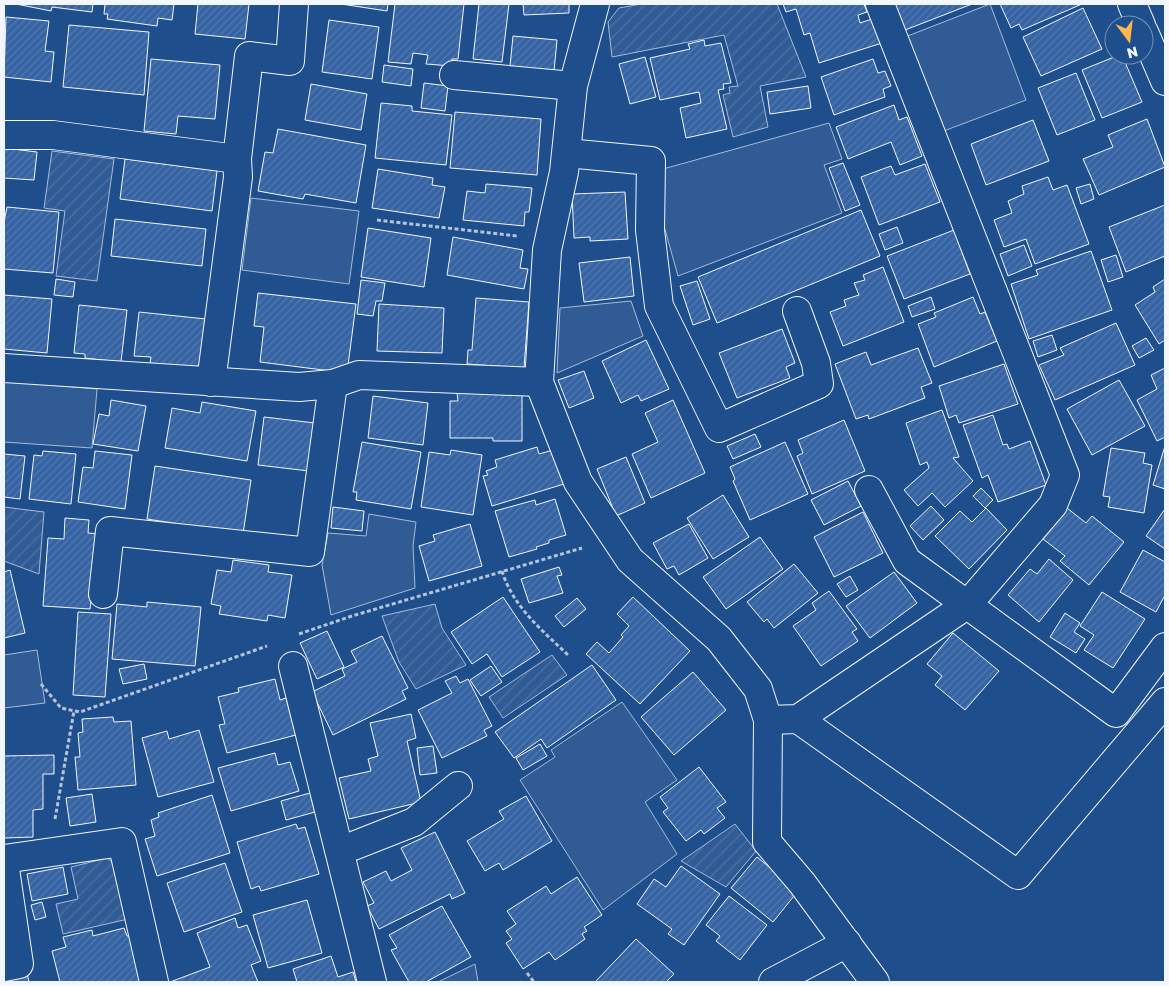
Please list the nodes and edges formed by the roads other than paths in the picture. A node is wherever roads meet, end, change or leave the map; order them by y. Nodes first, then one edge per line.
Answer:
1 (294, 4) edge
2 (595, 4) edge
3 (880, 4) edge
4 (1154, 55) edge
5 (454, 75) dead end
6 (1165, 81) edge
7 (573, 86) junction
8 (4, 135) edge
9 (567, 153) junction
10 (237, 159) junction
11 (797, 312) dead end
12 (4, 368) edge
13 (211, 382) junction
14 (539, 382) junction
15 (334, 384) junction
16 (869, 490) dead end
17 (102, 594) dead end
18 (968, 604) junction
19 (1165, 647) edge
20 (293, 666) dead end
21 (1165, 702) edge
22 (798, 719) junction
23 (768, 720) junction
24 (458, 786) dead end
25 (339, 850) junction
26 (4, 861) edge
27 (847, 944) junction
28 (4, 967) edge
29 (154, 982) edge
30 (372, 982) edge
31 (773, 982) edge
32 (876, 982) edge

1 - 10 street
2 - 7 street
3 - 18 street
4 - 6 street
5 - 7 street
7 - 9 street
8 - 10 street
9 - 11 street
9 - 14 street
10 - 13 street
12 - 13 street
13 - 15 street
14 - 15 street
14 - 23 street
15 - 17 street
16 - 18 street
18 - 19 street
18 - 22 street
20 - 25 street
21 - 22 street
22 - 23 street
23 - 27 street
24 - 25 street
25 - 30 street
26 - 28 street
26 - 29 street
27 - 31 street
27 - 32 street

